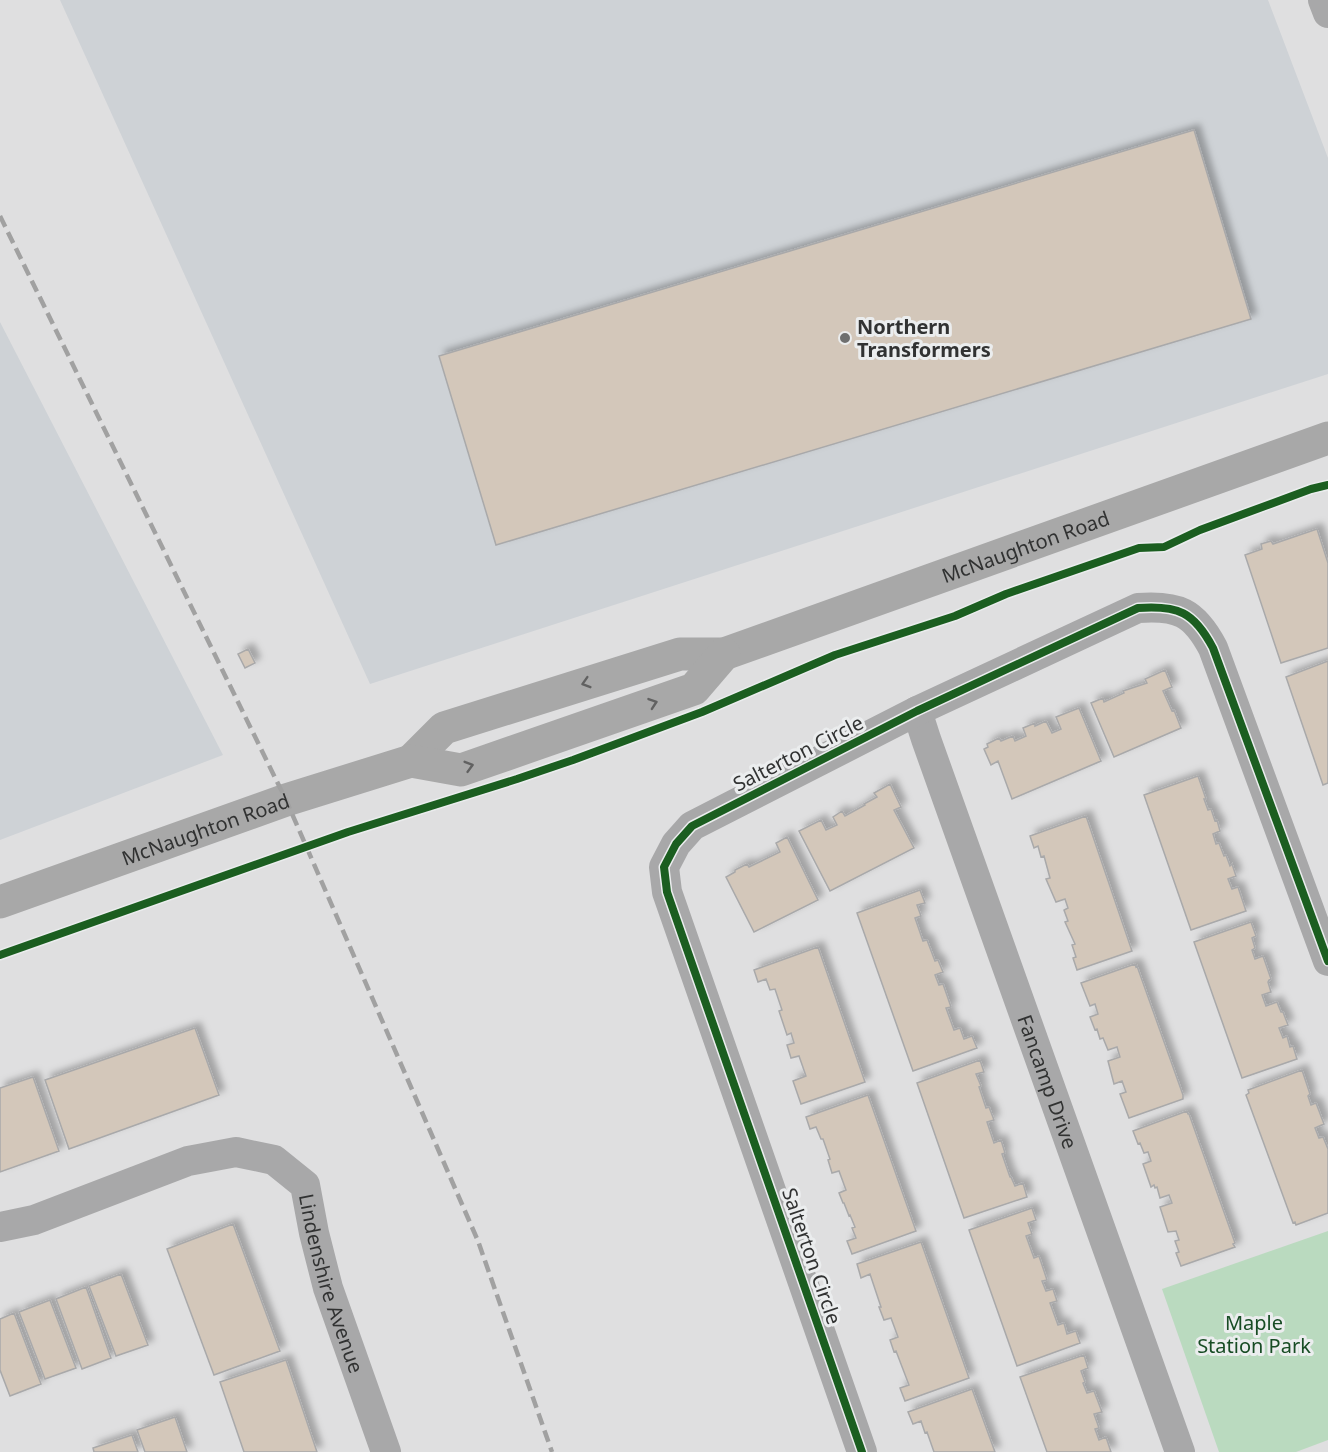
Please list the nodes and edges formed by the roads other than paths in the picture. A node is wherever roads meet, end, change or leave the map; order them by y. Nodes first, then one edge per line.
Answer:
1 (1323, 0) edge
2 (1328, 13) edge
3 (1328, 438) edge
4 (724, 654) junction
5 (917, 711) junction
6 (411, 761) junction
7 (0, 902) edge
8 (1328, 961) edge
9 (0, 1227) edge
10 (386, 1452) edge
11 (862, 1452) edge
12 (1180, 1452) edge

1 - 2 street
3 - 4 street, McNaughton Road
4 -> 6 street, McNaughton Road
6 -> 4 street, McNaughton Road
5 - 8 street, Salterton Circle
5 - 11 street, Salterton Circle
5 - 12 street, Fancamp Drive
6 - 7 street, McNaughton Road
9 - 10 street, Lindenshire Avenue

